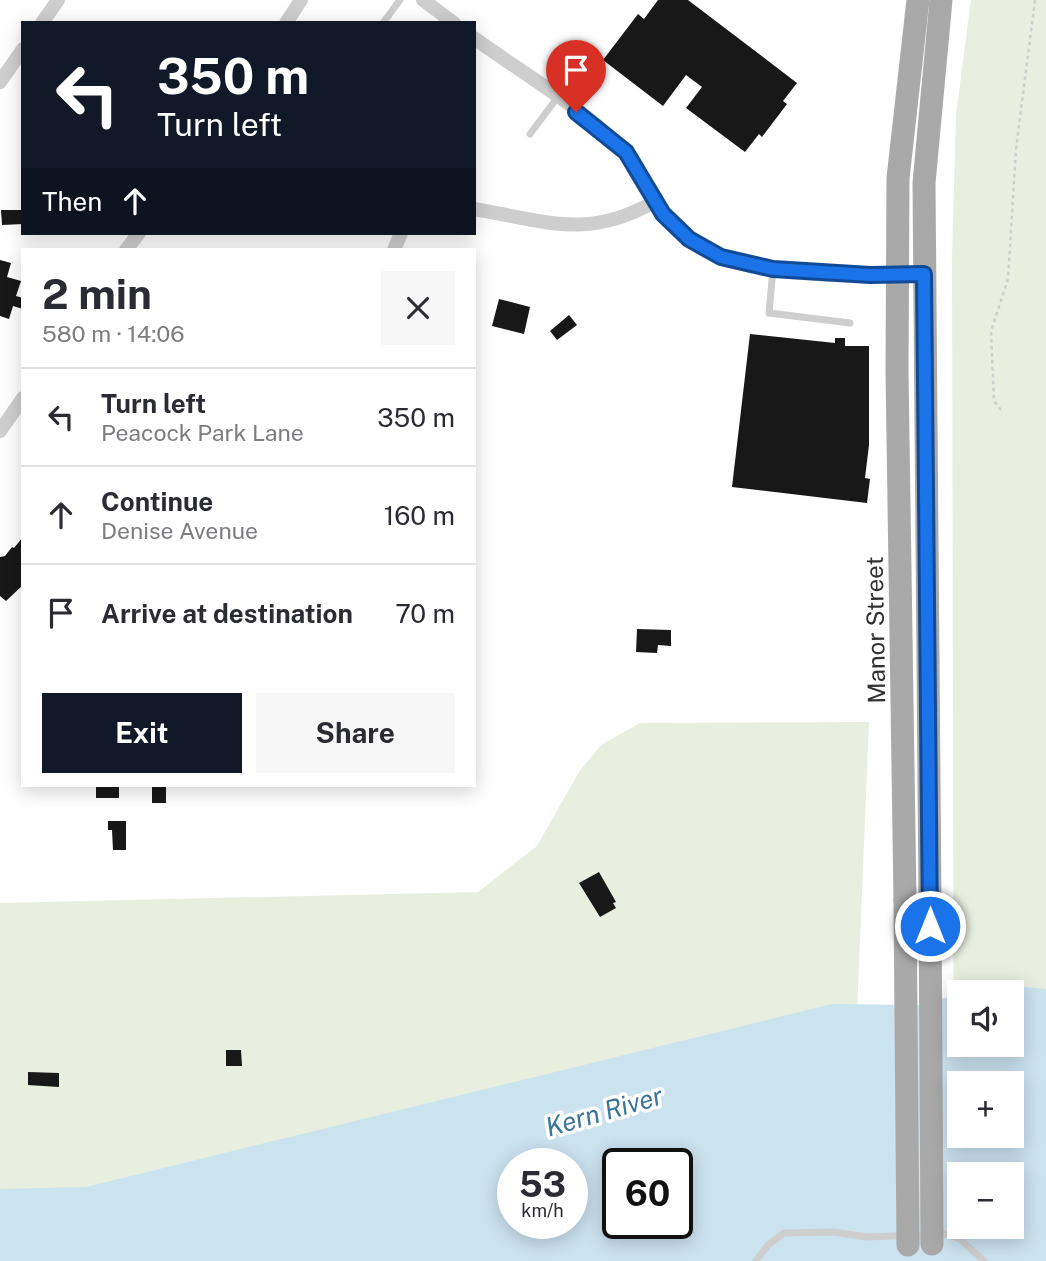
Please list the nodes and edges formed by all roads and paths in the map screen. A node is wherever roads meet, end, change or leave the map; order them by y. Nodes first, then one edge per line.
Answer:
1 (58, 0) edge
2 (302, 0) edge
3 (400, 0) edge
4 (423, 0) edge
5 (918, 0) edge
6 (941, 0) edge
7 (1035, 0) edge
8 (42, 21) edge
9 (286, 21) edge
10 (384, 21) edge
11 (451, 21) edge
12 (476, 39) edge
13 (21, 52) edge
14 (0, 82) edge
15 (557, 97) junction
16 (530, 134) dead end
17 (654, 202) junction
18 (476, 209) edge
19 (773, 269) junction
20 (924, 274) junction
21 (898, 275) junction
22 (850, 323) dead end
23 (21, 401) edge
24 (1001, 410) dead end
25 (0, 431) edge
26 (907, 1253) edge
27 (932, 1253) edge
28 (755, 1261) edge
29 (984, 1261) edge

1 - 8 street
2 - 9 street
3 - 10 lane
4 - 11 street
5 - 21 main road, Manor Street
6 - 20 main road
7 - 24 path
12 - 15 street
13 - 14 street
15 - 16 lane
15 - 17 street
17 - 18 street
17 - 19 street
19 - 21 street
19 - 22 lane
20 - 21 street
20 - 27 main road, bridge
21 - 26 main road, Manor Street, bridge
23 - 25 street
28 - 29 lane

